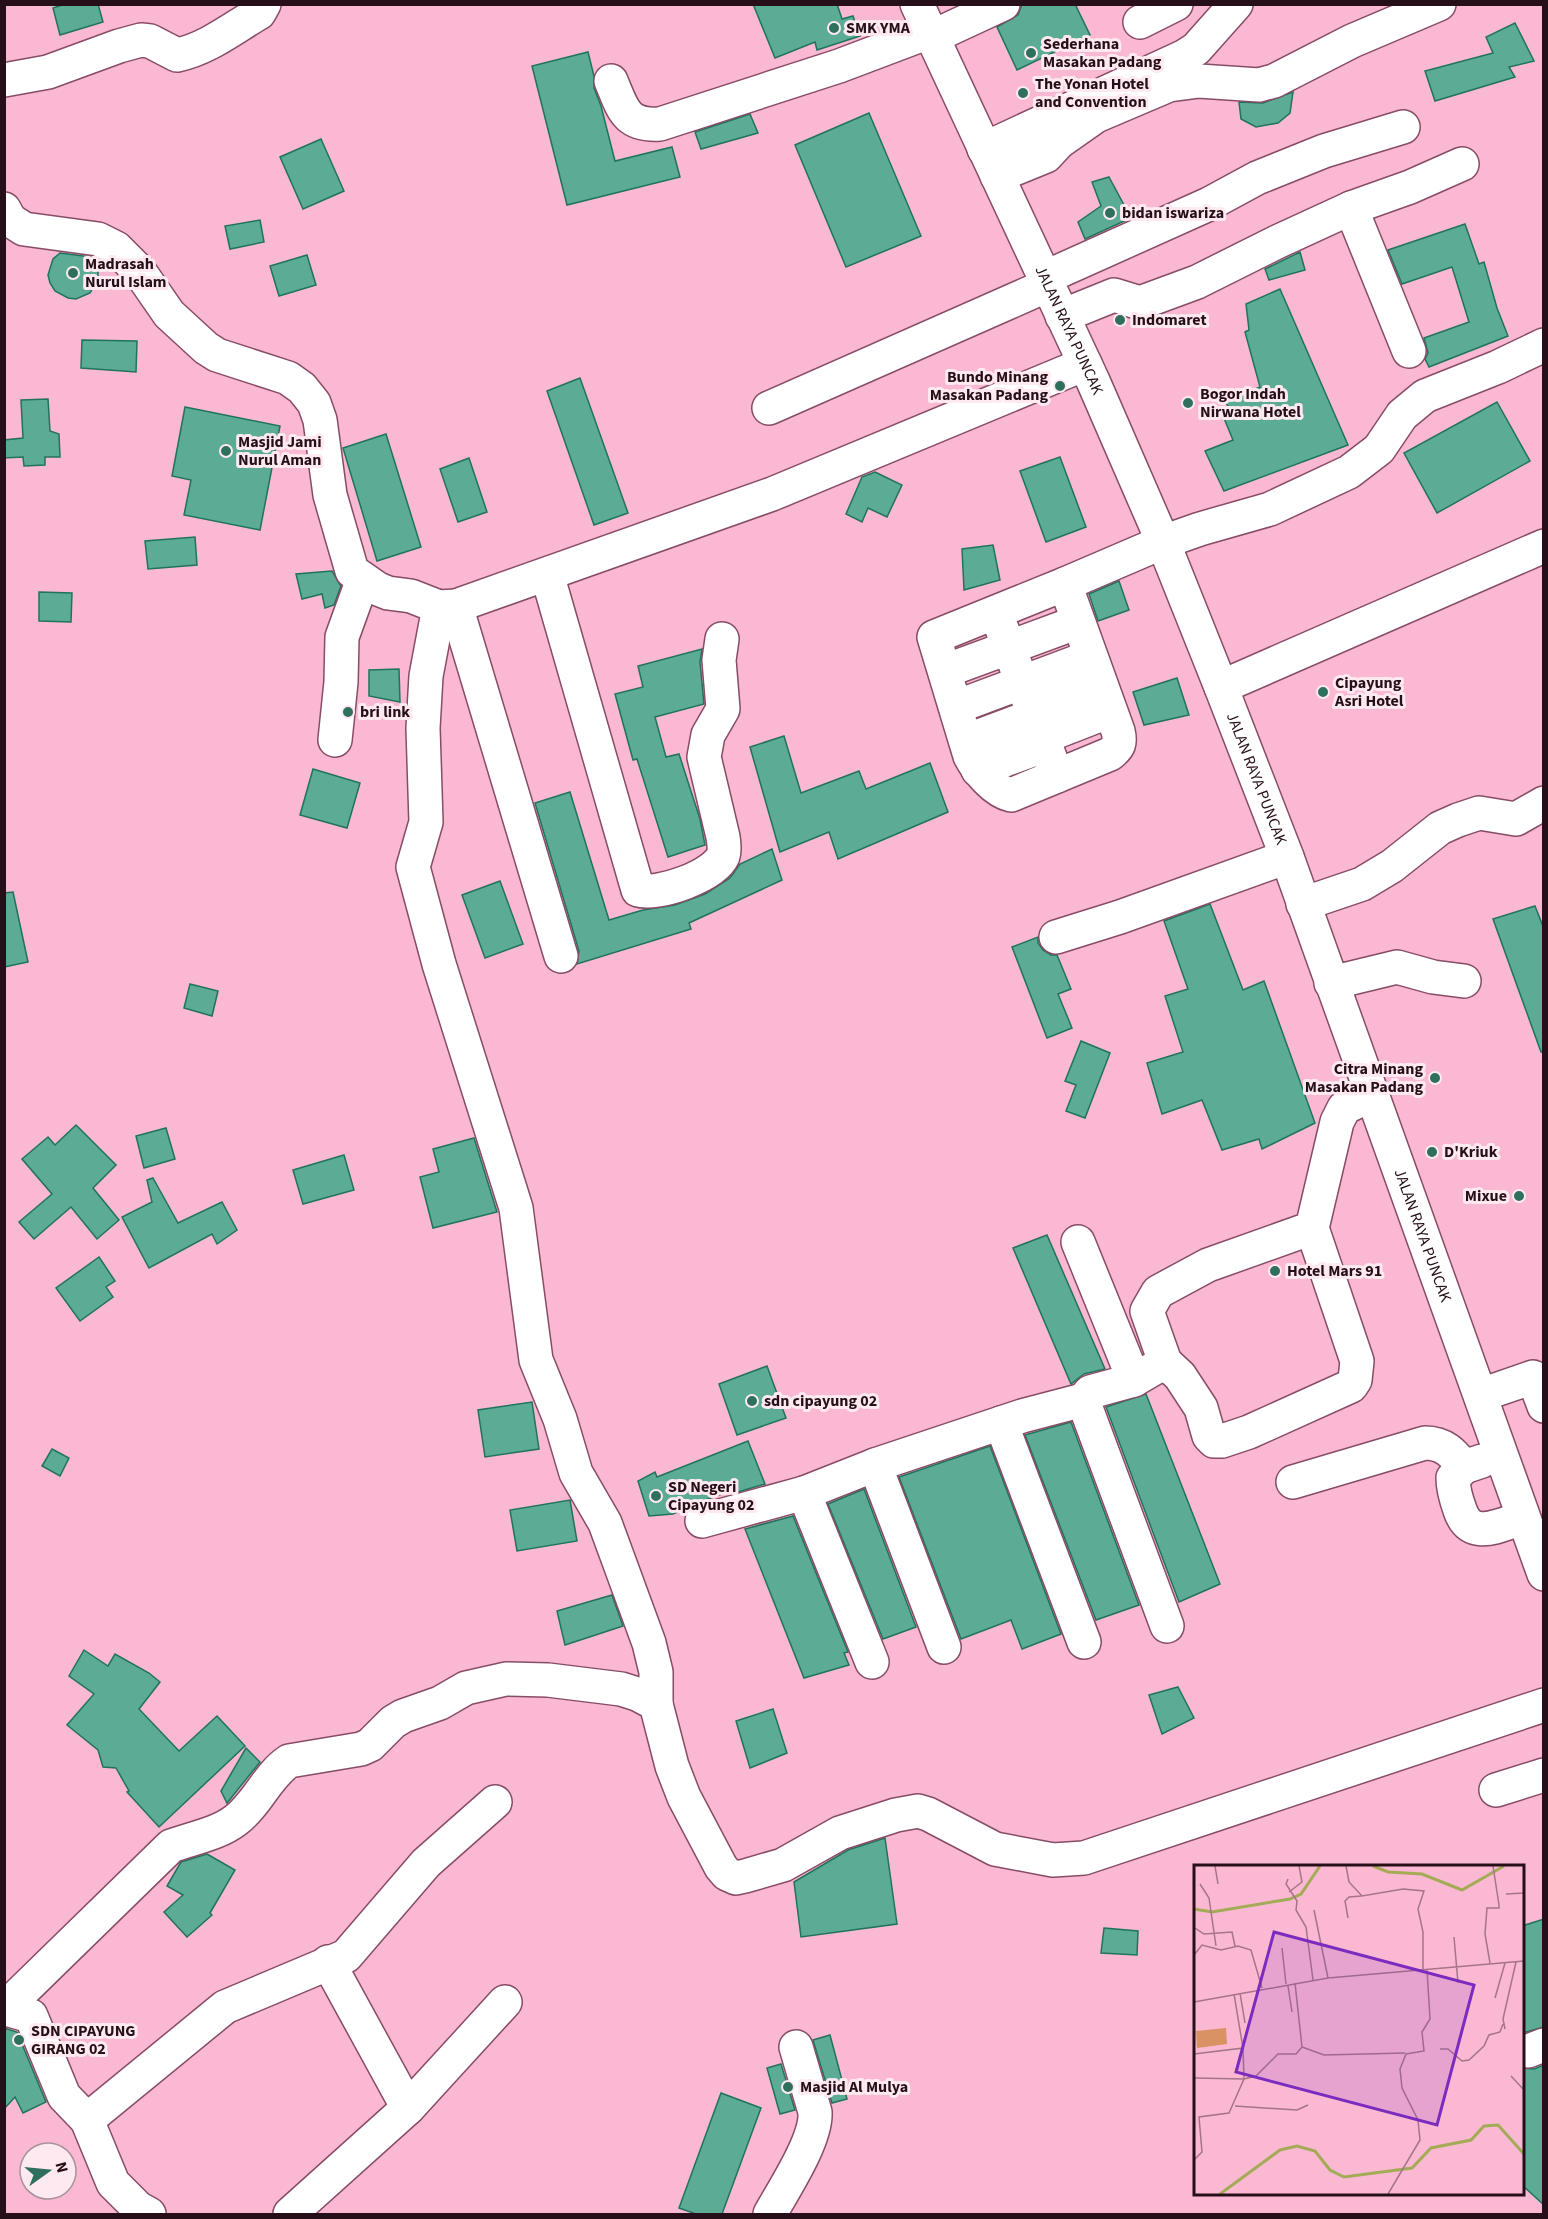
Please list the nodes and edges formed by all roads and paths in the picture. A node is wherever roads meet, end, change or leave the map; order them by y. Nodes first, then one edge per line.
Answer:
1 (264, 4) edge
2 (1003, 4) edge
3 (1176, 4) edge
4 (1236, 4) edge
5 (1439, 4) edge
6 (1140, 22) dead end
7 (926, 24) edge
8 (4, 80) edge
9 (611, 81) dead end
10 (1403, 127) dead end
11 (991, 163) junction
12 (1462, 164) dead end
13 (1351, 208) junction
14 (4, 209) edge
15 (1046, 281) junction
16 (1062, 316) junction
17 (1544, 345) edge
18 (1409, 351) dead end
19 (1085, 364) junction
20 (769, 408) dead end
21 (1162, 542) junction
22 (1544, 546) edge
23 (547, 573) junction
24 (363, 579) junction
25 (1065, 584) junction
26 (448, 606) junction
27 (996, 613) junction
28 (1078, 622) junction
29 (722, 639) dead end
30 (1010, 647) junction
31 (945, 671) junction
32 (1100, 684) junction
33 (1221, 687) junction
34 (956, 707) junction
35 (1036, 717) junction
36 (335, 740) dead end
37 (966, 741) junction
38 (978, 770) junction
39 (1058, 776) junction
40 (1544, 803) edge
41 (1287, 857) junction
42 (1303, 904) junction
43 (1056, 937) dead end
44 (561, 956) dead end
45 (1464, 981) dead end
46 (1331, 982) junction
47 (1371, 1095) junction
48 (1311, 1228) junction
49 (1078, 1242) dead end
50 (1165, 1362) junction
51 (1134, 1380) junction
52 (1481, 1395) junction
53 (1083, 1400) junction
54 (1544, 1406) edge
55 (1001, 1423) junction
56 (1501, 1455) junction
57 (875, 1465) junction
58 (1464, 1467) junction
59 (1293, 1482) dead end
60 (804, 1493) junction
61 (1523, 1518) junction
62 (702, 1521) dead end
63 (1544, 1574) edge
64 (1167, 1626) dead end
65 (1084, 1642) dead end
66 (944, 1647) dead end
67 (872, 1662) dead end
68 (656, 1704) junction
69 (1544, 1705) edge
70 (1544, 1775) edge
71 (1496, 1790) dead end
72 (495, 1803) dead end
73 (328, 1962) junction
74 (505, 2002) dead end
75 (5, 2009) edge
76 (796, 2047) dead end
77 (408, 2108) junction
78 (87, 2120) junction
79 (149, 2214) edge
80 (290, 2214) edge
81 (770, 2214) edge

1 - 8 main road
2 - 7 main road
3 - 6 main road
4 - 11 main road
5 - 11 main road
7 - 9 main road
7 - 11 main road, JALAN RAYA PUNCAK
10 - 15 main road
11 - 15 main road, JALAN RAYA PUNCAK
12 - 13 main road
13 - 16 main road
13 - 18 main road
14 - 24 main road
15 - 16 main road, JALAN RAYA PUNCAK
15 - 20 main road
16 - 19 main road, JALAN RAYA PUNCAK
17 - 21 main road
19 - 21 main road, JALAN RAYA PUNCAK
19 - 23 main road
21 - 25 main road
21 - 33 main road, JALAN RAYA PUNCAK
22 - 33 main road
23 - 26 main road
23 - 29 main road
24 - 26 main road
24 - 36 main road
25 - 27 main road
25 - 28 main road
26 - 44 main road
26 - 68 main road
27 - 30 main road
27 - 31 main road
28 - 30 main road
28 - 32 main road
30 - 31 main road
30 - 35 main road
31 - 34 main road
32 - 35 main road
32 - 35 main road
32 - 39 main road
33 - 41 main road, JALAN RAYA PUNCAK
34 - 35 main road
34 - 37 main road
35 - 37 main road
35 - 38 main road
35 - 39 main road
37 - 38 main road
38 - 39 main road
40 - 42 main road
41 - 42 main road, JALAN RAYA PUNCAK
41 - 43 main road
42 - 46 main road, JALAN RAYA PUNCAK
45 - 46 main road
46 - 47 main road, JALAN RAYA PUNCAK
47 - 48 main road
47 - 52 main road, JALAN RAYA PUNCAK
48 - 50 main road
48 - 50 main road
49 - 51 main road
50 - 51 main road
51 - 53 main road
52 - 54 main road
52 - 56 main road, JALAN RAYA PUNCAK
53 - 55 main road
53 - 64 main road
55 - 57 main road
55 - 65 main road
56 - 58 main road
56 - 61 main road, JALAN RAYA PUNCAK
57 - 60 main road
57 - 66 main road
58 - 59 main road
58 - 61 main road
60 - 62 main road
60 - 67 main road
61 - 63 main road, JALAN RAYA PUNCAK
68 - 69 main road
68 - 75 main road
70 - 71 main road
72 - 73 main road
73 - 77 main road
73 - 78 main road
74 - 77 main road
75 - 78 main road
76 - 81 main road
77 - 80 main road
78 - 79 main road

